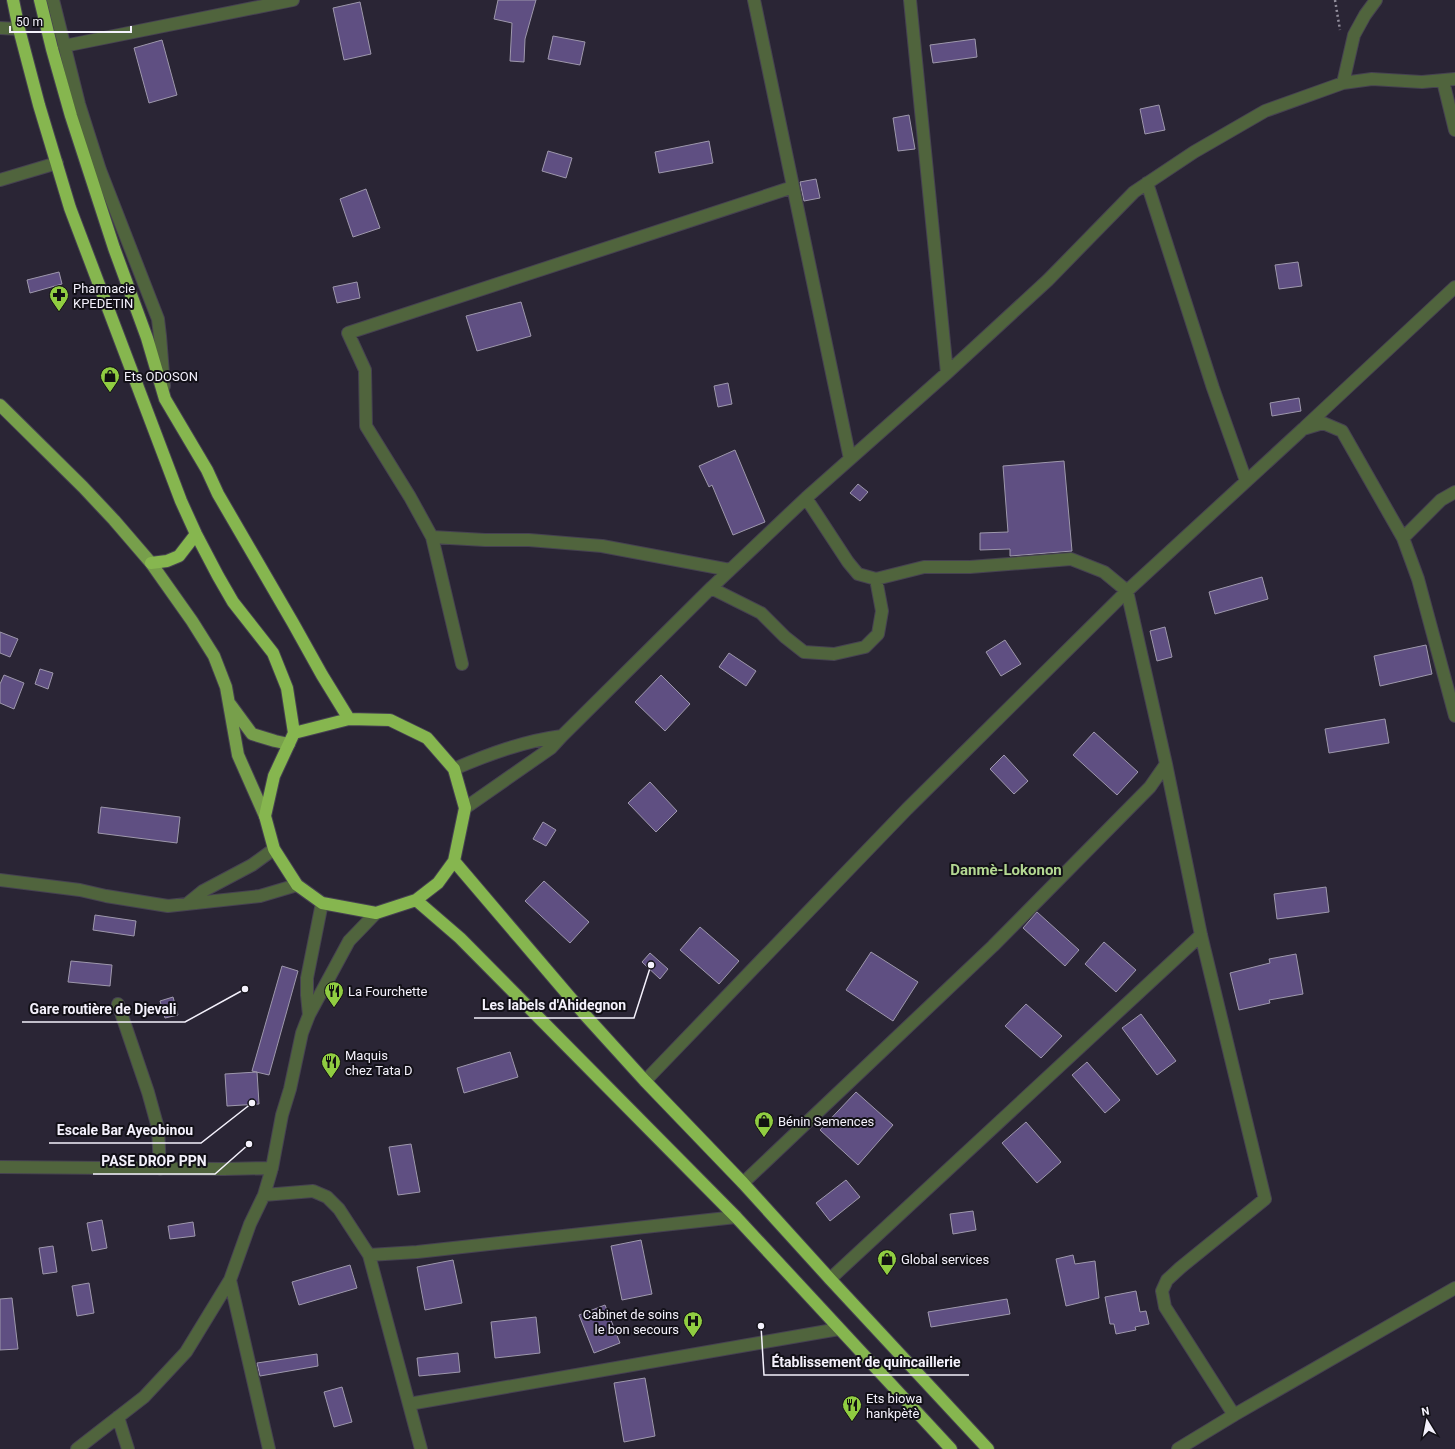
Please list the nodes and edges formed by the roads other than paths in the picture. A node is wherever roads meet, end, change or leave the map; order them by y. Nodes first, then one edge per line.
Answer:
1 (13, 0) edge
2 (40, 0) edge
3 (53, 0) edge
4 (292, 0) edge
5 (754, 0) edge
6 (910, 0) edge
7 (1376, 0) edge
8 (0, 28) edge
9 (19, 28) junction
10 (64, 46) junction
11 (1449, 80) edge
12 (1342, 83) junction
13 (1455, 130) edge
14 (57, 163) junction
15 (0, 180) edge
16 (1147, 183) junction
17 (793, 187) junction
18 (1455, 287) edge
19 (947, 373) junction
20 (165, 400) junction
21 (0, 405) edge
22 (1303, 429) junction
23 (850, 459) junction
24 (1246, 481) junction
25 (1455, 492) edge
26 (806, 498) junction
27 (196, 534) junction
28 (432, 537) junction
29 (1403, 538) junction
30 (151, 563) junction
31 (730, 570) junction
32 (876, 579) junction
33 (711, 588) junction
34 (1127, 591) junction
35 (462, 664) dead end
36 (227, 700) junction
37 (1455, 716) edge
38 (349, 719) junction
39 (562, 736) junction
40 (291, 738) junction
41 (1166, 764) junction
42 (454, 768) junction
43 (465, 808) junction
44 (265, 816) junction
45 (274, 849) junction
46 (454, 861) junction
47 (0, 880) edge
48 (297, 885) junction
49 (416, 900) junction
50 (322, 903) junction
51 (187, 904) junction
52 (376, 913) junction
53 (1200, 935) junction
54 (118, 1004) dead end
55 (310, 1015) junction
56 (645, 1080) junction
57 (0, 1167) edge
58 (272, 1168) junction
59 (160, 1169) junction
60 (743, 1183) junction
61 (264, 1195) junction
62 (736, 1217) junction
63 (369, 1255) junction
64 (830, 1279) junction
65 (230, 1280) junction
66 (1455, 1288) edge
67 (839, 1329) junction
68 (409, 1404) junction
69 (1234, 1415) junction
70 (118, 1417) junction
71 (77, 1449) edge
72 (128, 1449) edge
73 (269, 1449) edge
74 (421, 1449) edge
75 (951, 1449) edge
76 (988, 1449) edge
77 (1178, 1449) edge

1 - 9 highway
2 - 20 highway
3 - 10 street
4 - 10 street
5 - 17 street
6 - 19 street
7 - 12 street
8 - 9 street
9 - 14 highway
10 - 20 street
11 - 12 street
11 - 13 street
12 - 16 street
14 - 15 street
14 - 27 highway
16 - 19 street
16 - 24 street
17 - 23 street
17 - 28 street
18 - 22 street
19 - 23 street
20 - 38 highway
21 - 30 main road
22 - 24 street
22 - 29 street
23 - 26 street
24 - 34 street
25 - 29 street
26 - 31 street
26 - 32 street
27 - 30 highway
27 - 40 highway
28 - 31 street
28 - 35 street
29 - 37 street
30 - 36 main road
31 - 33 street
32 - 33 street
32 - 34 street
33 - 39 street
34 - 41 street
34 - 56 street
36 - 40 main road
36 - 44 main road
38 - 40 highway
38 - 42 highway
39 - 42 street
39 - 43 street
40 - 44 highway
41 - 53 street
41 - 60 street
42 - 43 highway
43 - 46 highway
44 - 45 highway
45 - 48 highway
45 - 51 street
46 - 49 highway
46 - 56 highway
47 - 51 street
48 - 50 highway
48 - 51 street
49 - 52 highway
49 - 62 highway
50 - 52 highway
50 - 55 street
52 - 55 street
53 - 64 street
53 - 69 street
54 - 59 street
55 - 58 street
56 - 60 highway
57 - 59 street
58 - 59 street
58 - 61 street
60 - 64 highway
61 - 63 street
61 - 65 street
62 - 63 street
62 - 67 highway
63 - 68 street
64 - 76 highway
65 - 70 street
65 - 73 street
66 - 69 street
67 - 68 street
67 - 75 highway
68 - 74 street
69 - 77 street
70 - 71 street
70 - 72 street

